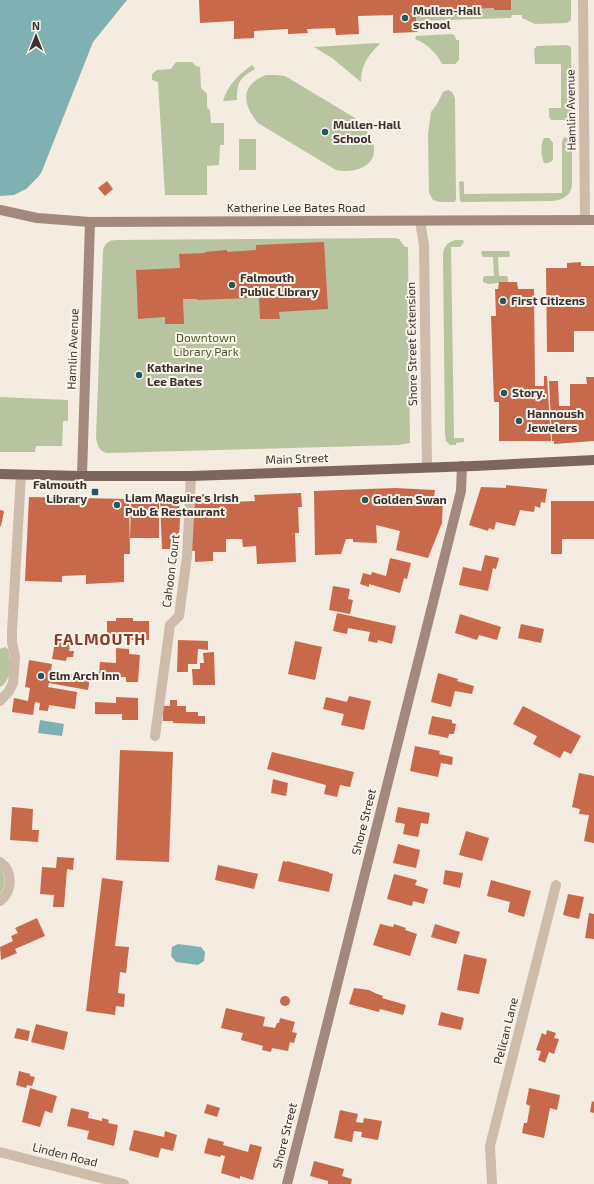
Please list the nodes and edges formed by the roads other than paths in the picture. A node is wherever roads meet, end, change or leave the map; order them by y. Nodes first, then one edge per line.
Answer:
1 (583, 0) edge
2 (589, 124) edge
3 (0, 210) edge
4 (589, 220) edge
5 (420, 221) junction
6 (90, 222) junction
7 (594, 460) edge
8 (462, 466) junction
9 (427, 467) junction
10 (0, 474) edge
11 (21, 475) junction
12 (82, 476) junction
13 (191, 476) junction
14 (0, 701) edge
15 (155, 736) dead end
16 (0, 862) edge
17 (556, 885) dead end
18 (0, 901) edge
19 (0, 1152) edge
20 (124, 1184) edge
21 (287, 1184) edge
22 (492, 1184) edge

1 - 2 street, Hamlin Avenue
2 - 4 street, Hamlin Avenue
3 - 6 street, Katherine Lee Bates Road
4 - 5 street, Katherine Lee Bates Road
5 - 6 street, Katherine Lee Bates Road
5 - 9 street, Shore Street Extension
6 - 12 street, Hamlin Avenue
7 - 8 main road, Main Street
8 - 9 main road, Main Street
8 - 21 street, Shore Street
9 - 13 main road, Main Street
10 - 11 main road, Main Street
11 - 12 main road, Main Street
11 - 14 street
12 - 13 main road, Main Street
13 - 15 street, Cahoon Court
16 - 18 street
17 - 22 street, Pelican Lane
19 - 20 street, Linden Road

